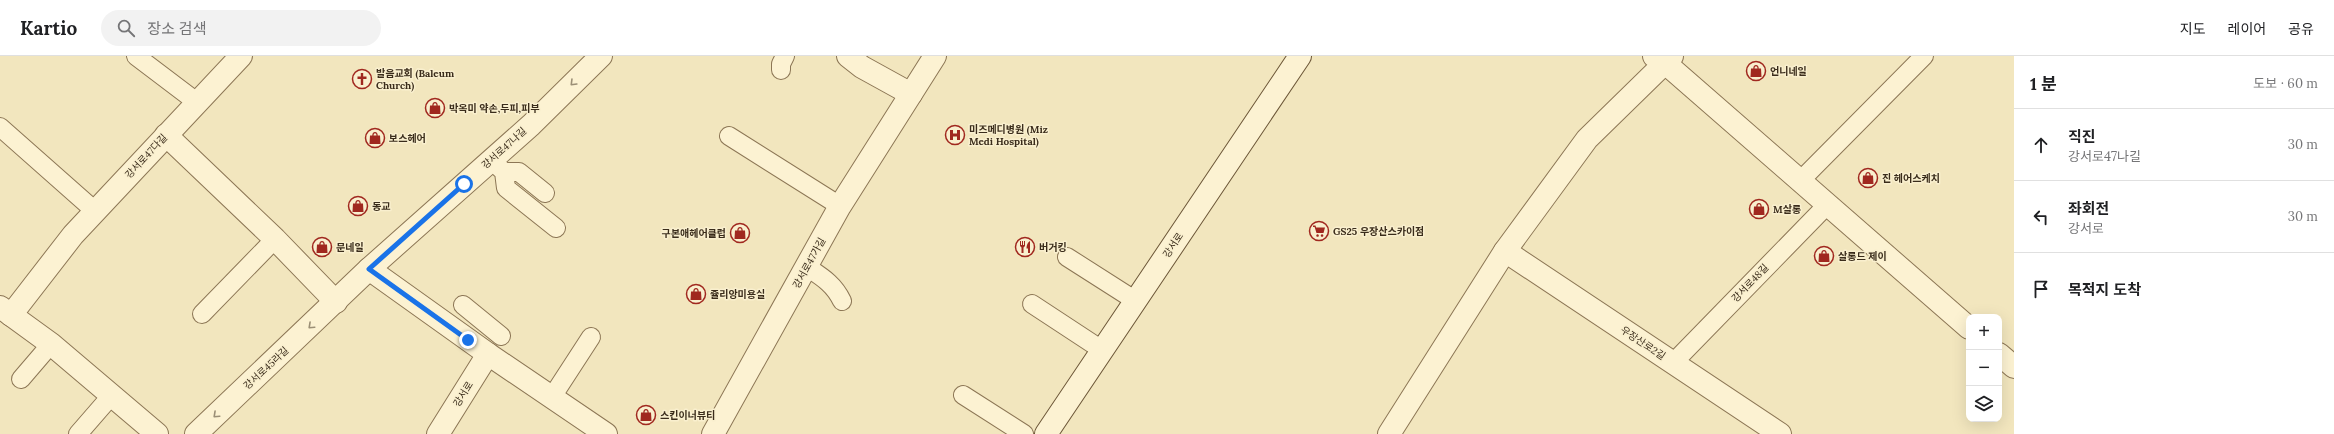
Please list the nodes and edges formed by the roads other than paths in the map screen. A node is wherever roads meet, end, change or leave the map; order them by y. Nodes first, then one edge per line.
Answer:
1 (136, 56) edge
2 (241, 56) edge
3 (601, 56) edge
4 (848, 56) edge
5 (935, 56) edge
6 (1300, 56) edge
7 (1924, 56) edge
8 (1663, 58) edge
9 (910, 94) junction
10 (198, 103) junction
11 (0, 127) edge
12 (166, 135) junction
13 (729, 136) dead end
14 (498, 166) junction
15 (1801, 180) junction
16 (545, 193) dead end
17 (1828, 204) junction
18 (840, 206) junction
19 (96, 211) junction
20 (556, 228) dead end
21 (275, 239) junction
22 (1505, 251) junction
23 (1067, 257) dead end
24 (807, 267) junction
25 (369, 269) junction
26 (842, 301) dead end
27 (1136, 301) junction
28 (336, 302) junction
29 (1032, 304) dead end
30 (463, 305) dead end
31 (6, 311) edge
32 (202, 314) dead end
33 (483, 322) junction
34 (1966, 325) edge
35 (501, 336) dead end
36 (591, 337) dead end
37 (468, 340) junction
38 (51, 344) junction
39 (1102, 350) junction
40 (488, 354) junction
41 (1673, 363) junction
42 (21, 379) dead end
43 (963, 395) dead end
44 (111, 396) junction
45 (552, 397) junction
46 (1397, 431) edge
47 (78, 434) edge
48 (156, 434) edge
49 (196, 434) edge
50 (438, 434) edge
51 (606, 434) edge
52 (713, 434) edge
53 (1024, 434) edge
54 (1046, 434) edge
55 (1780, 434) edge

1 - 10 lane
2 - 10 street, 강서로47다길
3 -> 14 street, 강서로47나길
4 - 9 street
5 - 9 street, 강서로47가길
6 - 27 street, 강서로
7 - 15 lane
8 - 15 street
8 - 22 street
9 - 18 street, 강서로47가길
10 - 12 street, 강서로47다길
11 - 19 lane
12 - 19 street, 강서로47다길
12 - 21 street
13 - 18 lane
14 - 16 lane
14 - 20 lane
14 - 25 street, 강서로47나길
15 - 17 street
17 - 34 street
17 - 41 lane, 강서로48길
18 - 24 street, 강서로47가길
19 - 31 street, 강서로47다길
21 - 28 street
21 - 32 lane
22 - 41 street, 우장산로2길
22 - 46 street
23 - 27 lane
24 - 26 lane
24 - 52 street, 강서로47가길
25 - 28 street, 강서로45라길
25 - 37 street
27 - 39 street, 강서로
28 -> 49 street, 강서로45라길
29 - 39 lane
30 - 33 lane
31 - 38 street
33 - 35 lane
33 - 37 lane
36 - 45 lane
37 - 40 street
38 - 42 lane
38 - 44 street
39 - 54 street, 강서로
40 - 45 street
40 - 50 street, 강서로
41 - 55 street, 우장산로2길
43 - 53 lane
44 - 47 lane
44 - 48 street
45 - 51 street

